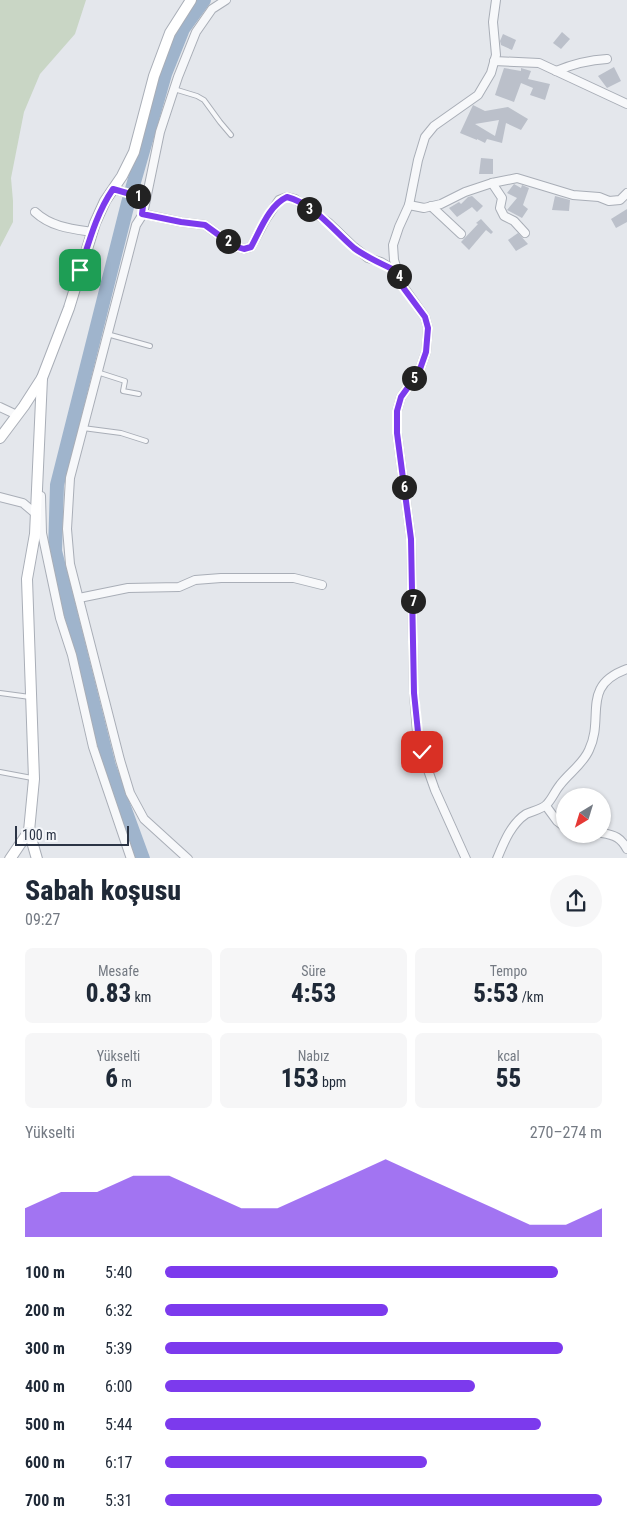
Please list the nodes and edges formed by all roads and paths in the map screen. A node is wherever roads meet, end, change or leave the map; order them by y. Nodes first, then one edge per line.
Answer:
1 (191, 0) edge
2 (226, 0) edge
3 (496, 0) edge
4 (608, 59) dead end
5 (494, 61) junction
6 (556, 70) junction
7 (174, 89) junction
8 (627, 104) edge
9 (232, 135) dead end
10 (492, 183) junction
11 (118, 191) junction
12 (627, 193) edge
13 (140, 197) junction
14 (409, 205) junction
15 (432, 206) junction
16 (35, 212) dead end
17 (142, 214) junction
18 (92, 232) junction
19 (525, 233) dead end
20 (461, 234) dead end
21 (398, 272) junction
22 (107, 334) junction
23 (150, 346) dead end
24 (97, 372) junction
25 (42, 378) junction
26 (139, 394) dead end
27 (0, 407) edge
28 (18, 415) junction
29 (83, 428) junction
30 (0, 438) edge
31 (146, 441) dead end
32 (38, 470) junction
33 (0, 497) edge
34 (36, 514) junction
35 (322, 585) dead end
36 (79, 598) junction
37 (627, 669) edge
38 (0, 694) edge
39 (30, 697) junction
40 (0, 772) edge
41 (34, 779) junction
42 (546, 806) junction
43 (556, 820) edge
44 (29, 831) junction
45 (611, 834) edge
46 (627, 849) edge
47 (10, 858) edge
48 (37, 858) edge
49 (131, 858) edge
50 (188, 858) edge
51 (466, 858) edge
52 (497, 858) edge

1 - 11 street
2 - 7 street
3 - 5 street
4 - 6 street
5 - 6 street
5 - 14 street
6 - 8 street
7 - 9 lane
7 - 13 street
10 - 12 street
10 - 15 street
10 - 19 street
11 - 13 street
11 - 18 street
13 - 17 street
14 - 15 street
14 - 21 street
15 - 20 street
16 - 18 street
17 - 21 street
17 - 22 street
18 - 25 street
21 - 51 street
22 - 23 lane
22 - 24 street
24 - 26 lane
24 - 29 street
25 - 28 street
25 - 32 street
27 - 28 street
28 - 30 street
29 - 31 lane
29 - 36 street
32 - 34 street
32 - 49 street
33 - 34 street
34 - 39 street
35 - 36 street
36 - 50 street
37 - 42 street
38 - 39 lane
39 - 41 street
40 - 41 lane
41 - 44 street
42 - 43 street
42 - 52 street
44 - 47 street
44 - 48 street
45 - 46 street

